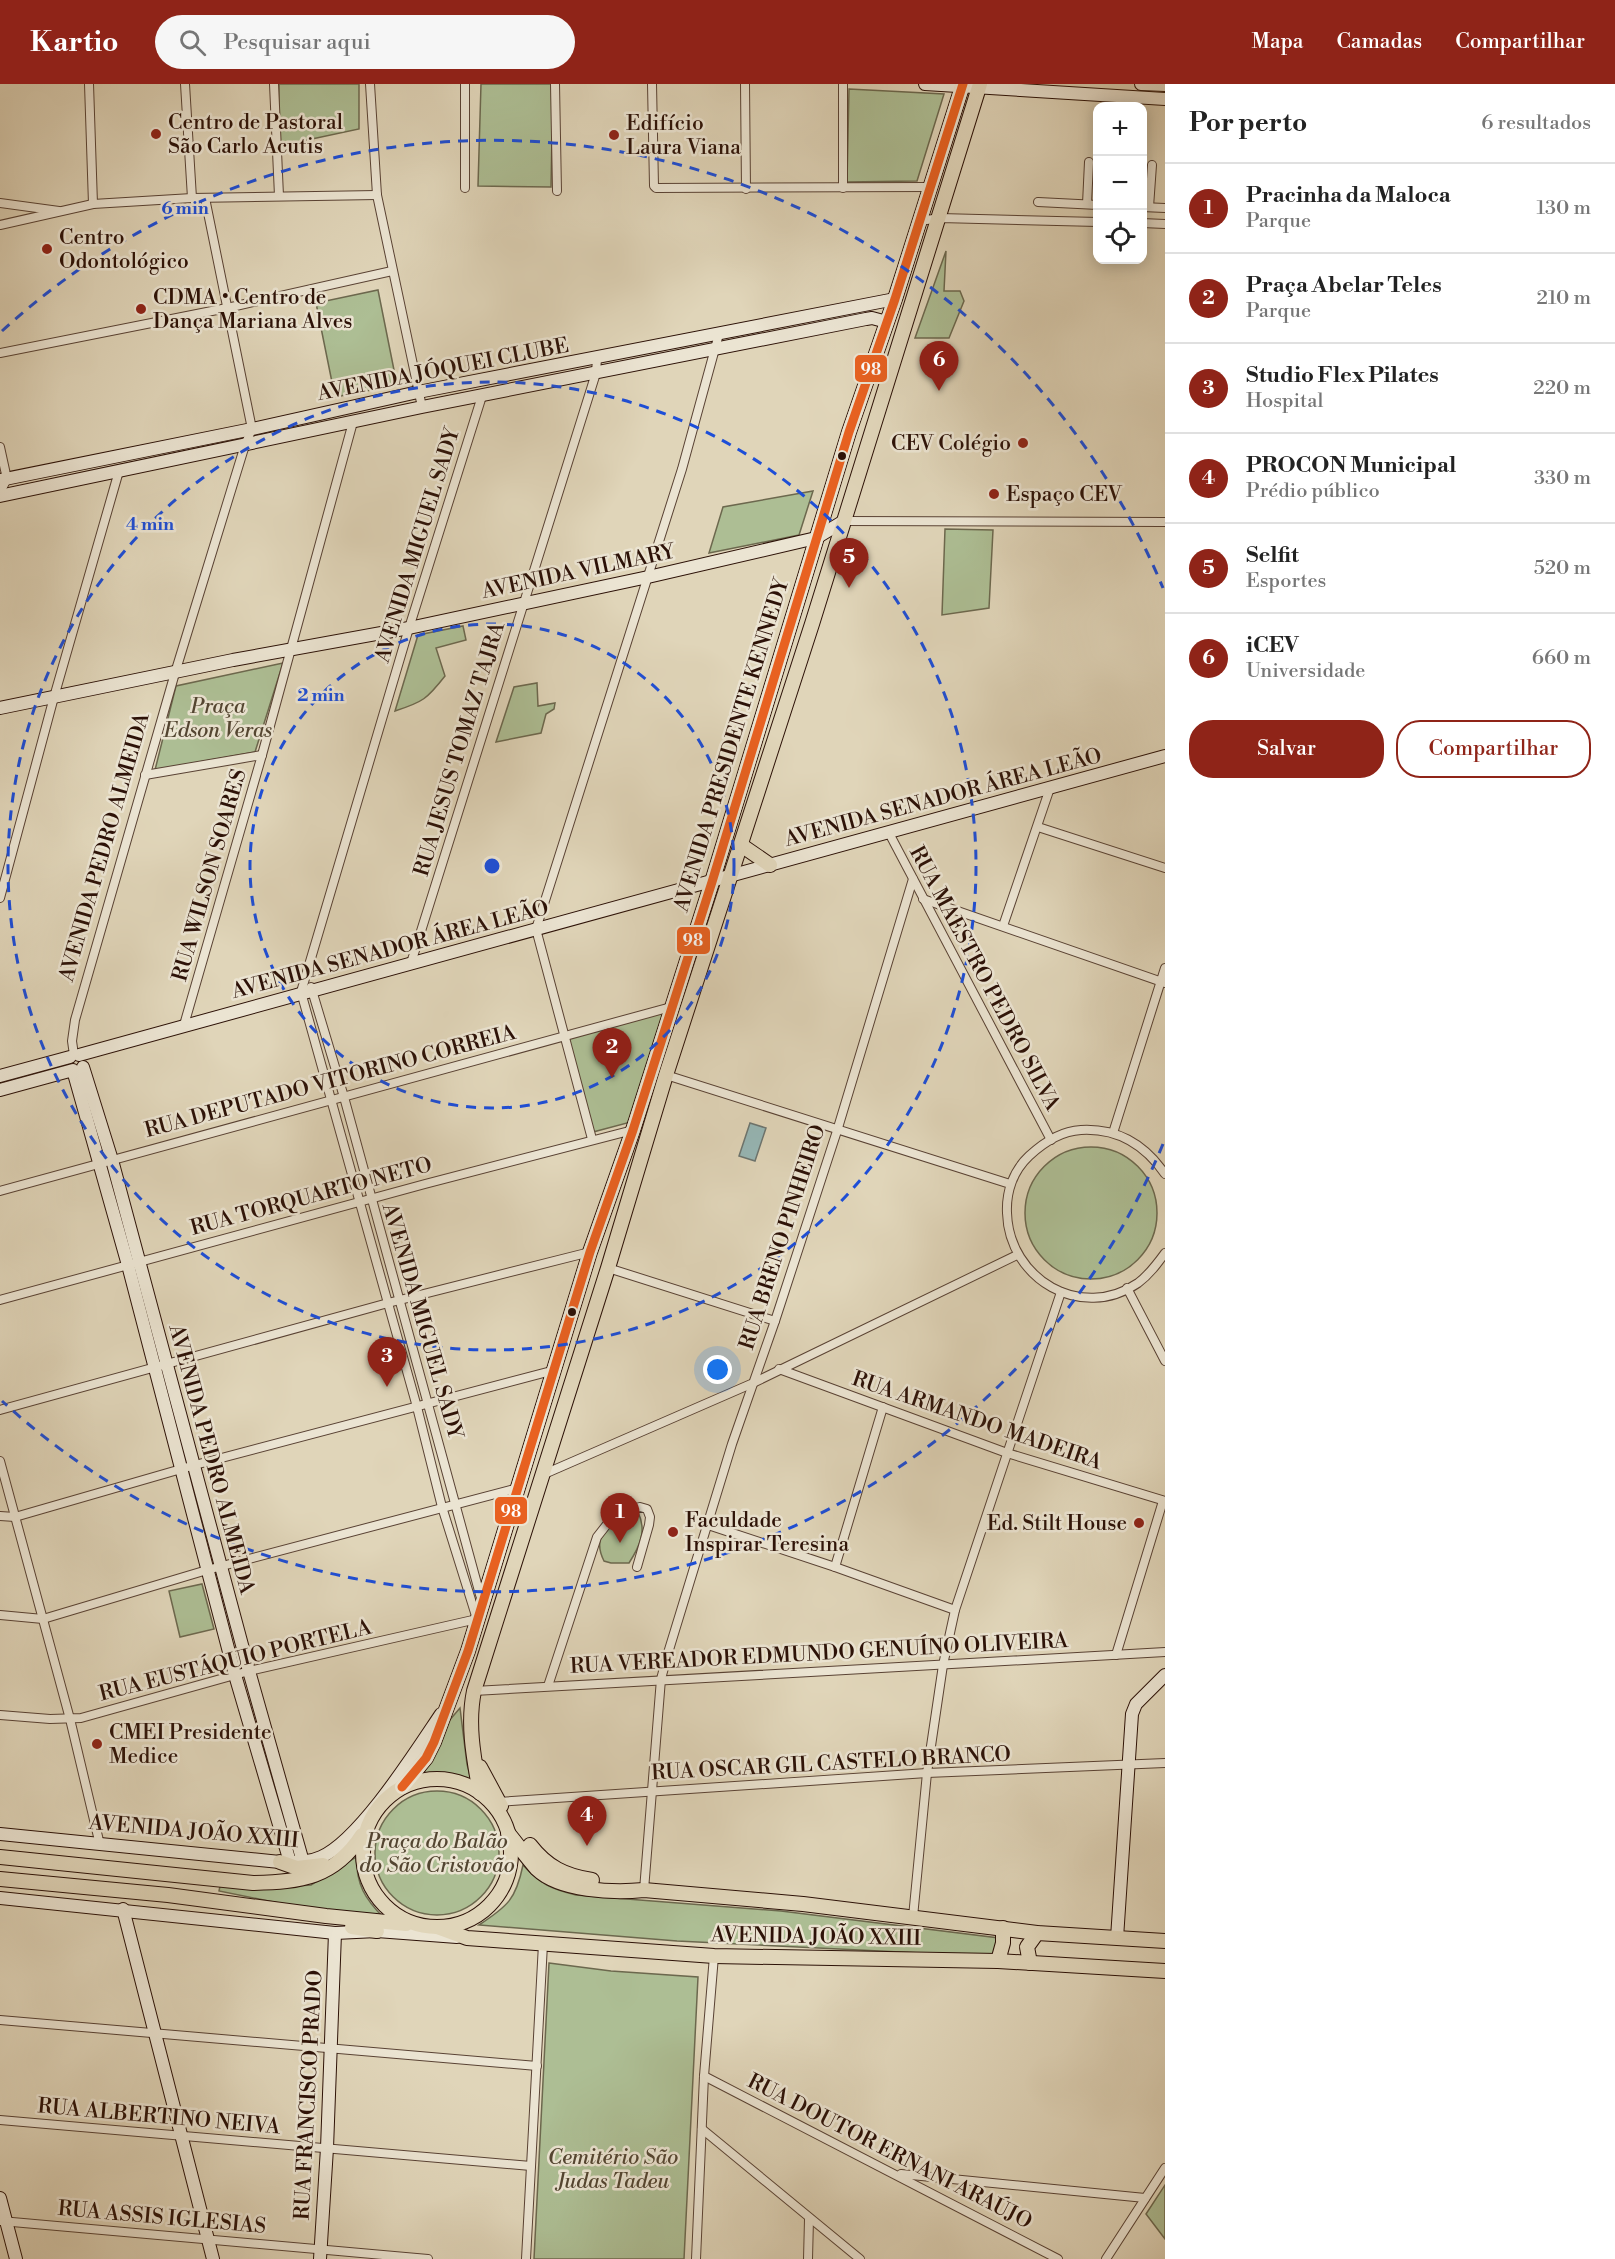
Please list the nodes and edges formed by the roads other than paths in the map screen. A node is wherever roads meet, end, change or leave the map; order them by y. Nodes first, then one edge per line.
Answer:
1 (89, 84) edge
2 (185, 84) edge
3 (274, 84) edge
4 (370, 84) edge
5 (465, 84) edge
6 (555, 84) edge
7 (652, 84) edge
8 (745, 84) edge
9 (843, 84) edge
10 (925, 84) edge
11 (1141, 84) edge
12 (962, 85) edge
13 (980, 85) edge
14 (1165, 85) edge
15 (1165, 99) edge
16 (1089, 162) dead end
17 (1152, 165) dead end
18 (930, 187) junction
19 (465, 188) dead end
20 (843, 188) junction
21 (746, 189) junction
22 (557, 191) dead end
23 (377, 195) junction
24 (279, 196) junction
25 (192, 198) junction
26 (205, 198) junction
27 (1147, 200) edge
28 (1038, 202) dead end
29 (0, 203) edge
30 (93, 204) junction
31 (1086, 204) junction
32 (1093, 205) edge
33 (1147, 207) edge
34 (1165, 208) edge
35 (65, 212) junction
36 (940, 218) junction
37 (920, 220) junction
38 (1093, 222) edge
39 (1147, 223) edge
40 (1165, 224) edge
41 (0, 225) edge
42 (392, 271) junction
43 (895, 298) junction
44 (227, 308) junction
45 (887, 322) junction
46 (719, 334) junction
47 (713, 351) junction
48 (0, 353) edge
49 (597, 358) junction
50 (596, 373) junction
51 (418, 392) junction
52 (482, 396) junction
53 (422, 407) junction
54 (353, 422) junction
55 (252, 429) junction
56 (245, 445) junction
57 (0, 447) edge
58 (119, 471) junction
59 (3, 479) edge
60 (0, 492) edge
61 (0, 496) edge
62 (844, 521) junction
63 (1165, 522) edge
64 (816, 538) junction
65 (648, 577) junction
66 (524, 603) junction
67 (409, 628) junction
68 (292, 649) junction
69 (175, 673) junction
70 (54, 697) junction
71 (0, 708) edge
72 (262, 755) junction
73 (1165, 756) edge
74 (145, 775) junction
75 (1050, 788) junction
76 (1038, 826) junction
77 (889, 832) junction
78 (741, 845) junction
79 (770, 865) junction
80 (1165, 868) edge
81 (732, 875) junction
82 (913, 879) junction
83 (711, 882) junction
84 (0, 898) edge
85 (923, 899) junction
86 (1003, 926) junction
87 (536, 929) junction
88 (411, 963) junction
89 (1165, 968) edge
90 (1163, 982) edge
91 (306, 987) junction
92 (671, 1007) junction
93 (184, 1024) junction
94 (565, 1035) junction
95 (76, 1061) junction
96 (666, 1075) junction
97 (0, 1076) edge
98 (0, 1090) edge
99 (344, 1097) junction
100 (330, 1100) junction
101 (633, 1130) junction
102 (837, 1131) junction
103 (1113, 1133) junction
104 (592, 1139) junction
105 (1051, 1140) junction
106 (106, 1162) junction
107 (1165, 1174) edge
108 (1010, 1184) junction
109 (0, 1191) edge
110 (370, 1198) junction
111 (359, 1201) junction
112 (590, 1252) junction
113 (1165, 1253) edge
114 (1017, 1255) junction
115 (134, 1263) junction
116 (608, 1268) junction
117 (1127, 1288) junction
118 (1061, 1292) junction
119 (0, 1300) edge
120 (399, 1300) junction
121 (388, 1303) junction
122 (775, 1321) junction
123 (1165, 1362) edge
124 (166, 1363) junction
125 (154, 1367) junction
126 (779, 1369) junction
127 (555, 1370) junction
128 (751, 1384) junction
129 (427, 1404) junction
130 (417, 1407) junction
131 (883, 1407) junction
132 (0, 1410) edge
133 (1007, 1453) junction
134 (0, 1461) edge
135 (195, 1465) junction
136 (180, 1469) junction
137 (542, 1475) junction
138 (518, 1488) junction
139 (1164, 1501) edge
140 (455, 1504) junction
141 (442, 1507) junction
142 (0, 1516) edge
143 (15, 1517) junction
144 (708, 1525) junction
145 (221, 1566) junction
146 (637, 1567) dead end
147 (835, 1567) junction
148 (207, 1570) junction
149 (483, 1604) junction
150 (955, 1610) junction
151 (0, 1615) edge
152 (43, 1619) junction
153 (477, 1619) junction
154 (1165, 1652) edge
155 (1116, 1655) junction
156 (943, 1665) junction
157 (249, 1671) junction
158 (235, 1675) junction
159 (1165, 1675) edge
160 (661, 1678) junction
161 (548, 1686) junction
162 (474, 1691) junction
163 (452, 1698) junction
164 (0, 1715) edge
165 (70, 1719) junction
166 (474, 1755) junction
167 (1165, 1763) edge
168 (1128, 1765) junction
169 (927, 1773) junction
170 (402, 1787) junction
171 (652, 1791) junction
172 (480, 1793) junction
173 (498, 1802) junction
174 (367, 1828) junction
175 (508, 1833) junction
176 (0, 1834) edge
177 (100, 1845) junction
178 (0, 1857) edge
179 (345, 1857) junction
180 (285, 1862) junction
181 (303, 1862) junction
182 (0, 1879) edge
183 (644, 1890) junction
184 (0, 1898) edge
185 (272, 1908) junction
186 (123, 1909) junction
187 (913, 1917) junction
188 (419, 1925) junction
189 (437, 1927) junction
190 (1004, 1928) junction
191 (377, 1931) junction
192 (335, 1933) junction
193 (1037, 1933) junction
194 (467, 1938) junction
195 (1117, 1938) junction
196 (1165, 1941) edge
197 (543, 1944) junction
198 (714, 1956) junction
199 (998, 1961) junction
200 (1030, 1963) junction
201 (1165, 1971) edge
202 (0, 2020) edge
203 (155, 2032) junction
204 (331, 2047) junction
205 (537, 2066) junction
206 (704, 2076) junction
207 (0, 2120) edge
208 (702, 2129) junction
209 (180, 2136) junction
210 (327, 2148) junction
211 (531, 2166) junction
212 (1165, 2168) edge
213 (896, 2174) junction
214 (0, 2198) edge
215 (1145, 2198) junction
216 (809, 2219) junction
217 (3, 2221) edge
218 (208, 2239) junction
219 (320, 2254) edge
220 (16, 2259) edge
221 (213, 2259) edge
222 (428, 2259) edge
223 (526, 2259) edge
224 (696, 2259) edge
225 (808, 2259) edge
226 (860, 2259) edge
227 (1058, 2259) edge
228 (1106, 2259) edge

1 - 30 street
2 - 25 street
3 - 24 street
4 - 23 street
5 - 19 street
6 - 22 street
7 - 21 street
8 - 21 street
9 - 20 street
10 - 12 street
11 - 14 street
12 - 13 street
12 - 18 main road, AVENIDA PRESIDENTE KENNEDY
13 - 15 street
13 - 36 main road, AVENIDA PRESIDENTE KENNEDY
16 - 31 street
17 - 27 street
18 - 20 street
18 - 37 main road, AVENIDA PRESIDENTE KENNEDY
20 - 21 street
23 - 24 street
23 - 42 street
24 - 26 street
25 - 26 street
25 - 30 street
26 - 44 street
28 - 31 street
29 - 35 street
30 - 35 street
31 - 32 street
33 - 34 street
35 - 41 street
36 - 37 street
36 - 38 street
36 - 62 main road, AVENIDA PRESIDENTE KENNEDY
37 - 43 main road, AVENIDA PRESIDENTE KENNEDY
39 - 40 street
42 - 44 street
42 - 51 street
43 - 45 main road, AVENIDA PRESIDENTE KENNEDY
43 - 46 street, AVENIDA JÓQUEI CLUBE
44 - 48 street
44 - 55 street
45 - 47 street, AVENIDA JÓQUEI CLUBE
45 - 64 main road, AVENIDA PRESIDENTE KENNEDY
46 - 47 street
46 - 49 street, AVENIDA JÓQUEI CLUBE
47 - 50 street, AVENIDA JÓQUEI CLUBE
47 - 65 street
49 - 50 street, RUA JESUS TOMAZ TAJRA
49 - 51 street, AVENIDA JÓQUEI CLUBE
50 - 52 street, AVENIDA JÓQUEI CLUBE
50 - 66 street, RUA JESUS TOMAZ TAJRA
51 - 53 street
51 - 55 street, AVENIDA JÓQUEI CLUBE
52 - 53 street, AVENIDA JÓQUEI CLUBE
52 - 67 street, AVENIDA MIGUEL SADY
53 - 54 street, AVENIDA JÓQUEI CLUBE
54 - 56 street, AVENIDA JÓQUEI CLUBE
54 - 68 street, RUA WILSON SOARES
55 - 56 street, AVENIDA PEDRO ALMEIDA
55 - 59 street, AVENIDA JÓQUEI CLUBE
56 - 58 street, AVENIDA JÓQUEI CLUBE
56 - 69 street, AVENIDA PEDRO ALMEIDA
57 - 59 street
58 - 61 street, AVENIDA JÓQUEI CLUBE
58 - 70 street
59 - 60 street
62 - 63 street
62 - 64 street, AVENIDA VILMARY
62 - 78 main road, AVENIDA PRESIDENTE KENNEDY
64 - 65 street, AVENIDA VILMARY
64 - 83 main road, AVENIDA PRESIDENTE KENNEDY
65 - 66 street, AVENIDA VILMARY
65 - 87 street
66 - 67 street, AVENIDA VILMARY
66 - 88 street, RUA JESUS TOMAZ TAJRA
67 - 68 street, AVENIDA VILMARY
67 - 91 street, AVENIDA MIGUEL SADY
68 - 69 street, AVENIDA VILMARY
68 - 72 street, RUA WILSON SOARES
69 - 70 street, AVENIDA VILMARY
69 - 74 street, AVENIDA PEDRO ALMEIDA
70 - 71 street, AVENIDA VILMARY
70 - 84 street
72 - 74 street
72 - 93 street, RUA WILSON SOARES
73 - 75 street, AVENIDA SENADOR ÁREA LEÃO
74 - 95 street, AVENIDA PEDRO ALMEIDA
75 - 76 street
75 - 77 street, AVENIDA SENADOR ÁREA LEÃO
76 - 80 street
76 - 86 street
77 - 79 street, AVENIDA SENADOR ÁREA LEÃO
77 - 82 street, RUA MAESTRO PEDRO SILVA
78 - 79 main road
78 - 81 main road, AVENIDA PRESIDENTE KENNEDY
79 - 81 street, AVENIDA SENADOR ÁREA LEÃO
81 - 83 street, AVENIDA SENADOR ÁREA LEÃO
81 - 96 main road, AVENIDA PRESIDENTE KENNEDY
82 - 85 street, RUA MAESTRO PEDRO SILVA
82 - 102 street, RUA BRENO PINHEIRO
83 - 87 street, AVENIDA SENADOR ÁREA LEÃO
83 - 92 main road, AVENIDA PRESIDENTE KENNEDY
85 - 86 street
85 - 105 street, RUA MAESTRO PEDRO SILVA
86 - 90 street
87 - 88 street, AVENIDA SENADOR ÁREA LEÃO
87 - 94 street
88 - 91 street, AVENIDA SENADOR ÁREA LEÃO
89 - 90 street
90 - 103 street
91 - 93 street, AVENIDA SENADOR ÁREA LEÃO
91 - 99 street, AVENIDA MIGUEL SADY
91 - 100 street, AVENIDA MIGUEL SADY
92 - 94 street, RUA DEPUTADO VITORINO CORREIA
92 - 101 main road, AVENIDA PRESIDENTE KENNEDY
93 - 95 street, AVENIDA SENADOR ÁREA LEÃO
94 - 99 street, RUA DEPUTADO VITORINO CORREIA
94 - 104 street
95 - 97 street, AVENIDA SENADOR ÁREA LEÃO
95 - 98 street, AVENIDA SENADOR ÁREA LEÃO
95 - 106 street, AVENIDA PEDRO ALMEIDA
96 - 102 street
96 - 116 main road, AVENIDA PRESIDENTE KENNEDY
99 - 100 street, RUA DEPUTADO VITORINO CORREIA
99 - 110 street, AVENIDA MIGUEL SADY
100 - 106 street, RUA DEPUTADO VITORINO CORREIA
100 - 111 street, AVENIDA MIGUEL SADY
101 - 104 street, RUA TORQUARTO NETO
101 - 112 main road, AVENIDA PRESIDENTE KENNEDY
102 - 108 street
102 - 122 street, RUA BRENO PINHEIRO
103 - 105 street
103 - 107 street
104 - 110 street, RUA TORQUARTO NETO
105 - 108 street
106 - 109 street, RUA DEPUTADO VITORINO CORREIA
106 - 115 street, AVENIDA PEDRO ALMEIDA
108 - 114 street
110 - 111 street, RUA TORQUARTO NETO
110 - 120 street, AVENIDA MIGUEL SADY
111 - 115 street, RUA TORQUARTO NETO
111 - 121 street, AVENIDA MIGUEL SADY
112 - 120 street
112 - 127 main road, AVENIDA PRESIDENTE KENNEDY
113 - 117 street
114 - 118 street
114 - 126 street
115 - 119 street, RUA TORQUARTO NETO
115 - 124 street, AVENIDA PEDRO ALMEIDA
115 - 125 street, AVENIDA PEDRO ALMEIDA
116 - 122 street
116 - 137 main road, AVENIDA PRESIDENTE KENNEDY
117 - 118 street
117 - 123 street
118 - 133 street
120 - 121 street
120 - 129 street, AVENIDA MIGUEL SADY
121 - 124 street
121 - 130 street, AVENIDA MIGUEL SADY
122 - 128 street, RUA BRENO PINHEIRO
124 - 125 street
124 - 135 street, AVENIDA PEDRO ALMEIDA
125 - 132 street
125 - 136 street, AVENIDA PEDRO ALMEIDA
126 - 128 street
126 - 131 street, RUA ARMANDO MADEIRA
127 - 129 street
127 - 138 main road, AVENIDA PRESIDENTE KENNEDY
128 - 137 street
128 - 144 street, RUA BRENO PINHEIRO
129 - 130 street
129 - 140 street, AVENIDA MIGUEL SADY
130 - 135 street
130 - 141 street, AVENIDA MIGUEL SADY
131 - 133 street, RUA ARMANDO MADEIRA
131 - 147 street
133 - 139 street, RUA ARMANDO MADEIRA
133 - 150 street
134 - 143 street
135 - 136 street
135 - 145 street, AVENIDA PEDRO ALMEIDA
136 - 143 street
136 - 148 street, AVENIDA PEDRO ALMEIDA
137 - 162 main road, AVENIDA PRESIDENTE KENNEDY
138 - 140 street
138 - 149 main road, AVENIDA PRESIDENTE KENNEDY
139 - 155 street
140 - 141 street
140 - 149 street, AVENIDA MIGUEL SADY
141 - 145 street
141 - 153 street, AVENIDA MIGUEL SADY
142 - 143 street
143 - 152 street
144 - 147 street
144 - 160 street, RUA BRENO PINHEIRO
145 - 148 street
145 - 157 street, AVENIDA PEDRO ALMEIDA
146 - 161 street
147 - 150 street
148 - 152 street
148 - 158 street, AVENIDA PEDRO ALMEIDA
149 - 153 main road, AVENIDA PRESIDENTE KENNEDY
150 - 156 street
151 - 152 street
152 - 165 street
153 - 157 street, RUA EUSTÁQUIO PORTELA
153 - 163 main road, AVENIDA PRESIDENTE KENNEDY
154 - 155 street, RUA VEREADOR EDMUNDO GENUÍNO OLIVEIRA
155 - 156 street, RUA VEREADOR EDMUNDO GENUÍNO OLIVEIRA
156 - 160 street, RUA VEREADOR EDMUNDO GENUÍNO OLIVEIRA
156 - 169 street
157 - 158 street, RUA EUSTÁQUIO PORTELA
157 - 181 street, AVENIDA PEDRO ALMEIDA
158 - 165 street, RUA EUSTÁQUIO PORTELA
158 - 180 street, AVENIDA PEDRO ALMEIDA
159 - 168 street
160 - 161 street, RUA VEREADOR EDMUNDO GENUÍNO OLIVEIRA
160 - 171 street, RUA BRENO PINHEIRO
161 - 162 street, RUA VEREADOR EDMUNDO GENUÍNO OLIVEIRA
162 - 166 main road, AVENIDA PRESIDENTE KENNEDY
163 - 170 main road, AVENIDA PRESIDENTE KENNEDY
163 - 181 street, AVENIDA JOÃO XXIII
164 - 165 street, RUA EUSTÁQUIO PORTELA
165 - 177 street
166 - 172 main road, AVENIDA PRESIDENTE KENNEDY
166 - 173 main road
167 - 168 street, RUA OSCAR GIL CASTELO BRANCO
168 - 169 street, RUA OSCAR GIL CASTELO BRANCO
168 - 195 street
169 - 171 street, RUA OSCAR GIL CASTELO BRANCO
169 - 187 street
170 - 172 main road
170 - 174 main road
171 - 173 street, RUA OSCAR GIL CASTELO BRANCO
171 - 183 street, RUA BRENO PINHEIRO
172 - 175 main road
173 - 183 main road
174 - 179 main road, AVENIDA JOÃO XXIII
174 - 188 main road
175 - 183 main road, AVENIDA JOÃO XXIII
175 - 189 main road
176 - 177 street, AVENIDA JOÃO XXIII
177 - 180 street, AVENIDA JOÃO XXIII
178 - 179 main road, AVENIDA JOÃO XXIII
179 - 180 main road
180 - 181 street, AVENIDA JOÃO XXIII
182 - 185 main road
183 - 187 main road, AVENIDA JOÃO XXIII
184 - 186 street, AVENIDA JOÃO XXIII
185 - 188 main road
185 - 191 main road
186 - 192 street, AVENIDA JOÃO XXIII
186 - 203 street
187 - 190 main road, AVENIDA JOÃO XXIII
188 - 189 main road
189 - 194 main road, AVENIDA JOÃO XXIII
190 - 193 main road, AVENIDA JOÃO XXIII
190 - 199 main road
191 - 192 street, AVENIDA JOÃO XXIII
191 - 194 street, AVENIDA JOÃO XXIII
192 - 204 street, RUA FRANCISCO PRADO
193 - 195 main road, AVENIDA JOÃO XXIII
193 - 200 main road
194 - 197 main road, AVENIDA JOÃO XXIII
195 - 196 main road, AVENIDA JOÃO XXIII
197 - 198 main road, AVENIDA JOÃO XXIII
197 - 205 street
198 - 199 main road, AVENIDA JOÃO XXIII
198 - 206 street
199 - 200 main road, AVENIDA JOÃO XXIII
200 - 201 main road, AVENIDA JOÃO XXIII
202 - 203 street
203 - 204 street
203 - 209 street
204 - 205 street
204 - 210 street, RUA FRANCISCO PRADO
205 - 211 street
206 - 208 street
206 - 213 street, RUA DOUTOR ERNANI ARAÚJO
207 - 209 street, RUA ALBERTINO NEIVA
208 - 216 street
208 - 224 street
209 - 210 street, RUA ALBERTINO NEIVA
209 - 218 street
210 - 211 street, RUA ALBERTINO NEIVA
210 - 219 street, RUA FRANCISCO PRADO
211 - 223 street
212 - 215 street
213 - 215 street
213 - 227 street, RUA DOUTOR ERNANI ARAÚJO
214 - 217 street
215 - 228 street
216 - 225 street
216 - 226 street
217 - 218 street, RUA ASSIS IGLESIAS
217 - 220 street
218 - 219 street, RUA ASSIS IGLESIAS
218 - 221 street
219 - 222 street, RUA ASSIS IGLESIAS

